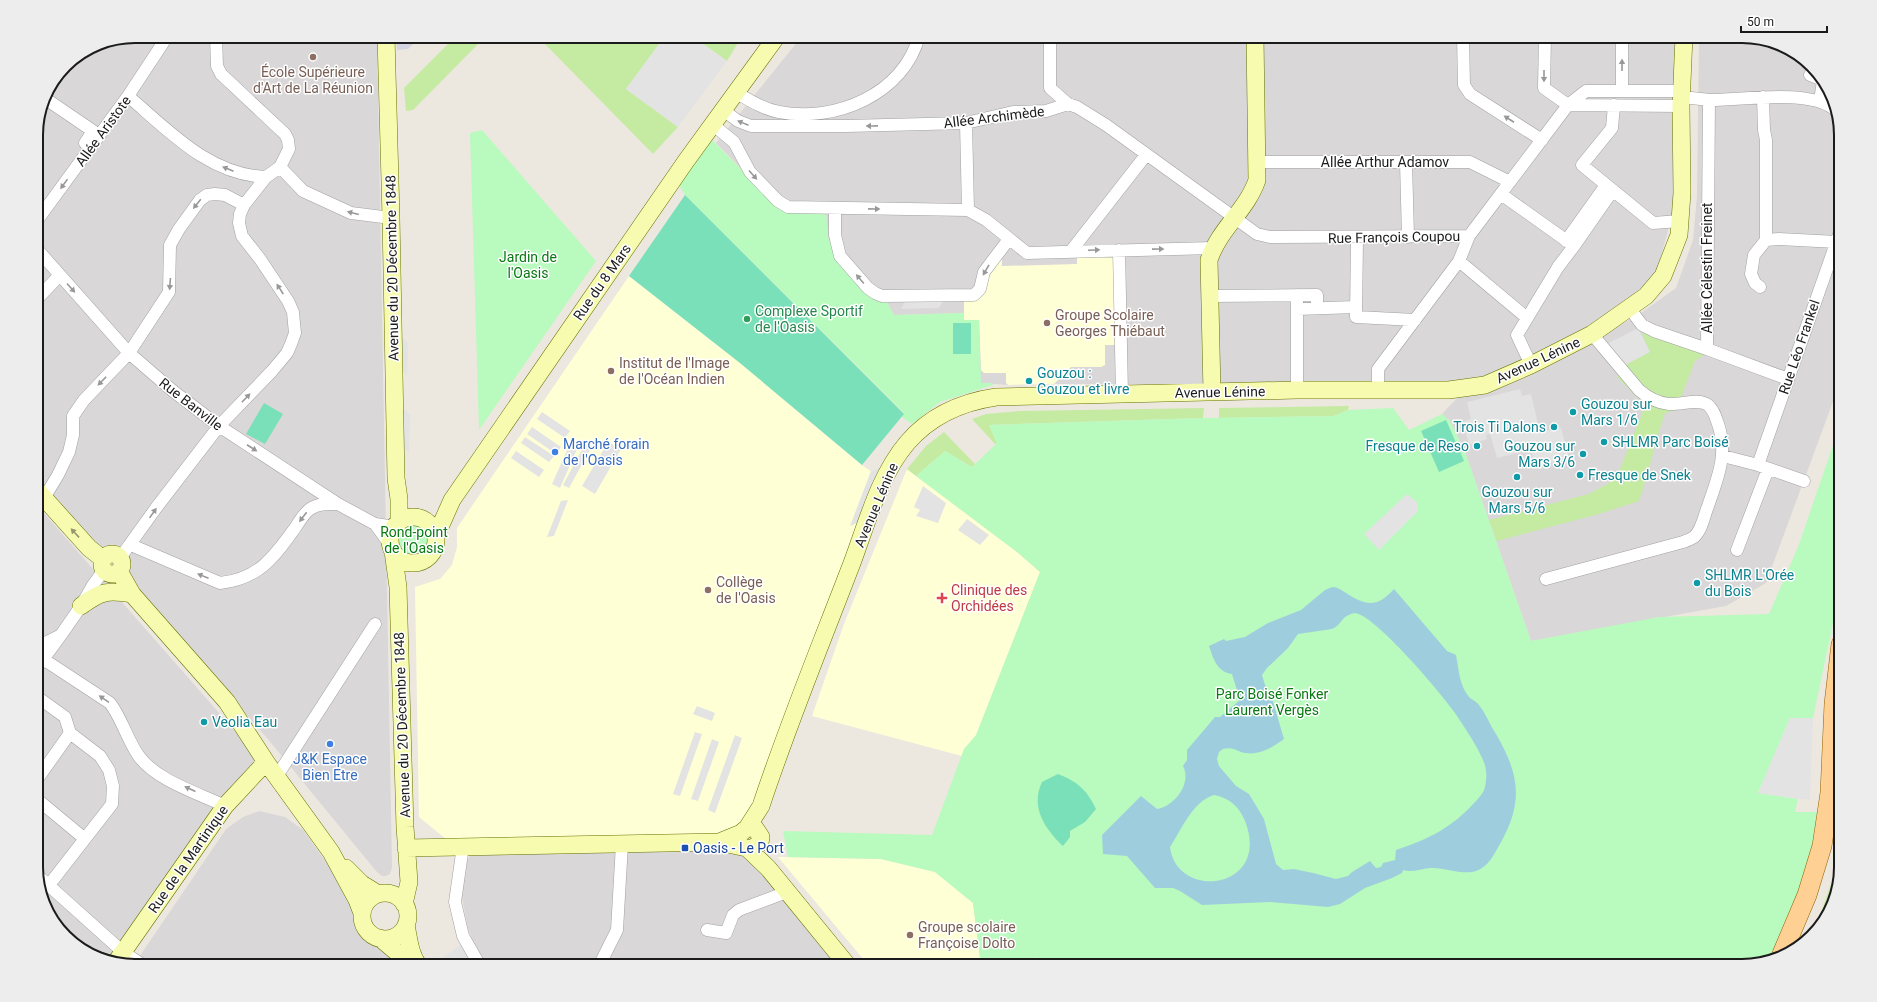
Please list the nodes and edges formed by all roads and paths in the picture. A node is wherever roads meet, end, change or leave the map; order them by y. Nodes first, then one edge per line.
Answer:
1 (163, 43) edge
2 (216, 43) edge
3 (386, 43) edge
4 (765, 43) edge
5 (772, 43) edge
6 (917, 43) edge
7 (1050, 43) edge
8 (1255, 43) edge
9 (1463, 43) edge
10 (1545, 43) edge
11 (1622, 43) edge
12 (1684, 43) edge
13 (753, 67) junction
14 (1822, 90) edge
15 (1622, 91) junction
16 (735, 92) junction
17 (128, 96) junction
18 (1682, 98) junction
19 (1763, 98) junction
20 (1709, 100) junction
21 (50, 101) edge
22 (1820, 101) junction
23 (1068, 104) junction
24 (1568, 105) junction
25 (1614, 105) junction
26 (1829, 106) edge
27 (723, 110) junction
28 (966, 123) junction
29 (712, 124) junction
30 (1542, 140) junction
31 (1146, 155) junction
32 (75, 158) dead end
33 (1256, 162) junction
34 (1406, 162) junction
35 (280, 167) junction
36 (266, 177) junction
37 (1510, 182) junction
38 (1609, 187) junction
39 (1501, 194) junction
40 (244, 205) junction
41 (835, 209) junction
42 (968, 210) junction
43 (43, 212) edge
44 (391, 218) junction
45 (1233, 218) junction
46 (1680, 221) junction
47 (1469, 236) junction
48 (1408, 237) junction
49 (1357, 238) junction
50 (1009, 239) junction
51 (1766, 240) junction
52 (1834, 242) edge
53 (1570, 243) junction
54 (1213, 248) junction
55 (1834, 248) edge
56 (1119, 250) junction
57 (1071, 251) junction
58 (43, 256) edge
59 (1459, 261) junction
60 (60, 276) junction
61 (1760, 287) dead end
62 (43, 293) edge
63 (1297, 295) junction
64 (1209, 296) junction
65 (1317, 308) junction
66 (1356, 308) junction
67 (1297, 309) junction
68 (1630, 309) junction
69 (1527, 318) junction
70 (1415, 320) junction
71 (1592, 334) junction
72 (1706, 349) junction
73 (129, 353) junction
74 (1531, 365) junction
75 (1788, 379) junction
76 (1297, 390) junction
77 (1378, 390) junction
78 (1212, 392) junction
79 (1122, 394) junction
80 (219, 426) junction
81 (1723, 456) junction
82 (1763, 467) junction
83 (1804, 481) dead end
84 (43, 490) edge
85 (43, 496) edge
86 (452, 500) junction
87 (338, 504) junction
88 (407, 522) junction
89 (375, 524) junction
90 (436, 536) junction
91 (131, 545) junction
92 (392, 549) junction
93 (1737, 550) dead end
94 (415, 563) junction
95 (112, 565) junction
96 (1546, 579) dead end
97 (398, 587) junction
98 (132, 594) junction
99 (82, 606) junction
100 (375, 624) dead end
101 (61, 635) junction
102 (43, 642) edge
103 (43, 656) edge
104 (43, 665) edge
105 (43, 701) edge
106 (1834, 704) edge
107 (70, 733) junction
108 (266, 762) junction
109 (43, 771) edge
110 (277, 776) junction
111 (43, 804) edge
112 (226, 806) junction
113 (750, 838) junction
114 (85, 839) junction
115 (622, 844) junction
116 (463, 846) junction
117 (331, 852) junction
118 (407, 856) junction
119 (44, 881) edge
120 (49, 885) junction
121 (787, 892) junction
122 (381, 893) junction
123 (404, 904) junction
124 (362, 913) junction
125 (406, 925) junction
126 (707, 930) dead end
127 (380, 938) junction
128 (1784, 949) edge
129 (119, 957) edge
130 (403, 959) edge
131 (416, 959) edge
132 (476, 959) edge
133 (602, 959) edge
134 (842, 959) edge

1 - 17 street, Allée Aristote
2 - 35 street
3 - 44 street, Avenue du 20 Décembre 1848
4 - 13 street, Rue du 8 Mars
5 - 13 street, Rue du 8 Mars
6 - 16 street
7 - 23 street
8 - 33 street
30 -> 9 street
10 -> 24 street
15 -> 11 street
12 - 18 street, Avenue Lénine
13 - 16 street, Rue du 8 Mars
14 - 22 street
15 - 18 street, Rue François Coupou
15 - 24 street, Rue François Coupou
16 - 27 street, Rue du 8 Mars
36 -> 17 street
17 -> 43 street, Allée Aristote
18 - 20 street
18 - 25 street
18 - 46 street, Avenue Lénine
19 - 20 street
19 - 22 street
19 - 51 street
20 - 72 street, Allée Célestin Freinet
21 - 32 street
22 - 26 street
23 - 28 street, Allée Archimède
23 - 31 street
24 - 25 street
24 - 30 street, Rue François Coupou
25 - 38 street
28 -> 27 street, Allée Archimède
27 - 29 street, Rue du 8 Mars
28 - 42 street
29 -> 41 street
29 - 86 street, Rue du 8 Mars
30 - 37 street, Rue François Coupou
31 - 45 street
31 - 57 street
33 - 34 street, Allée Arthur Adamov
33 - 45 street
34 - 37 street, Allée Arthur Adamov
34 - 48 street
35 - 36 street
44 -> 35 street
36 - 40 street
37 - 39 street, Rue François Coupou
38 - 46 street
38 - 53 street
39 - 47 street, Rue François Coupou
39 - 53 street
40 -> 73 street
80 -> 40 street
41 -> 42 street
50 -> 41 street
42 - 50 street
44 - 88 street, Avenue du 20 Décembre 1848
45 - 49 street, Rue François Coupou
45 - 54 street
46 - 68 street, Avenue Lénine
47 - 48 street, Rue François Coupou
47 - 59 street
48 - 49 street, Rue François Coupou
49 - 66 street
50 - 57 street
51 - 52 street
51 - 61 street
53 - 69 street
56 -> 54 street
54 - 64 street
55 - 75 street, Rue Léo Frankel
57 -> 56 street
56 - 79 street
58 - 60 street, Rue Banville
59 - 69 street
59 - 70 street
60 - 62 street
60 -> 73 street, Rue Banville
63 - 64 street
63 - 65 street
63 - 67 street
64 - 78 street
65 - 66 street
65 - 67 street
66 - 70 street
67 - 76 street
68 - 71 street, Avenue Lénine
68 - 72 street
69 - 74 street
70 - 77 street
71 - 74 street, Avenue Lénine
71 - 81 street
72 - 75 street, Allée Célestin Freinet
73 - 80 street, Rue Banville
73 -> 84 street
74 - 77 street, Avenue Lénine
75 - 82 street, Rue Léo Frankel
76 - 77 street, Avenue Lénine
76 - 78 street, Avenue Lénine
78 - 79 street, Avenue Lénine
79 - 113 street, Avenue Lénine
80 -> 87 street, Rue Banville
91 -> 80 street
81 - 82 street
81 - 96 street
82 - 83 street
82 - 93 street, Rue Léo Frankel
95 -> 85 street
86 - 88 street, Rue du 8 Mars
86 - 90 street, Rue du 8 Mars
87 - 89 street, Rue Banville
87 -> 91 street
88 - 89 street, Rue Banville
88 - 90 street
88 - 92 street
89 - 92 street, Rue Banville
90 - 94 street
91 - 95 street
92 - 94 street
92 - 97 street, Avenue du 20 Décembre 1848
94 - 97 street, Avenue du 20 Décembre 1848
95 - 98 street
95 - 99 street
97 - 118 street, Avenue du 20 Décembre 1848
98 - 99 street
98 - 108 street
99 - 101 street
100 - 110 street
101 - 102 street
101 - 103 street
112 -> 104 street
105 - 107 street
106 - 128 main road
107 - 109 street
107 - 114 street
108 - 110 street
108 - 112 street, Rue de la Martinique
110 - 117 street
111 - 114 street
112 - 129 street, Rue de la Martinique
113 - 115 street
113 - 121 street
114 - 120 street
115 - 116 street
115 - 133 street
116 - 118 street
116 - 132 street
117 - 122 street
117 - 124 street
118 - 122 street
118 - 123 street, Avenue du 20 Décembre 1848
119 - 120 street
120 - 129 street
121 - 126 street
121 - 134 street
122 - 123 street
122 - 124 street
123 - 125 street
124 - 127 street
125 - 127 street
125 - 131 street
127 - 130 street

